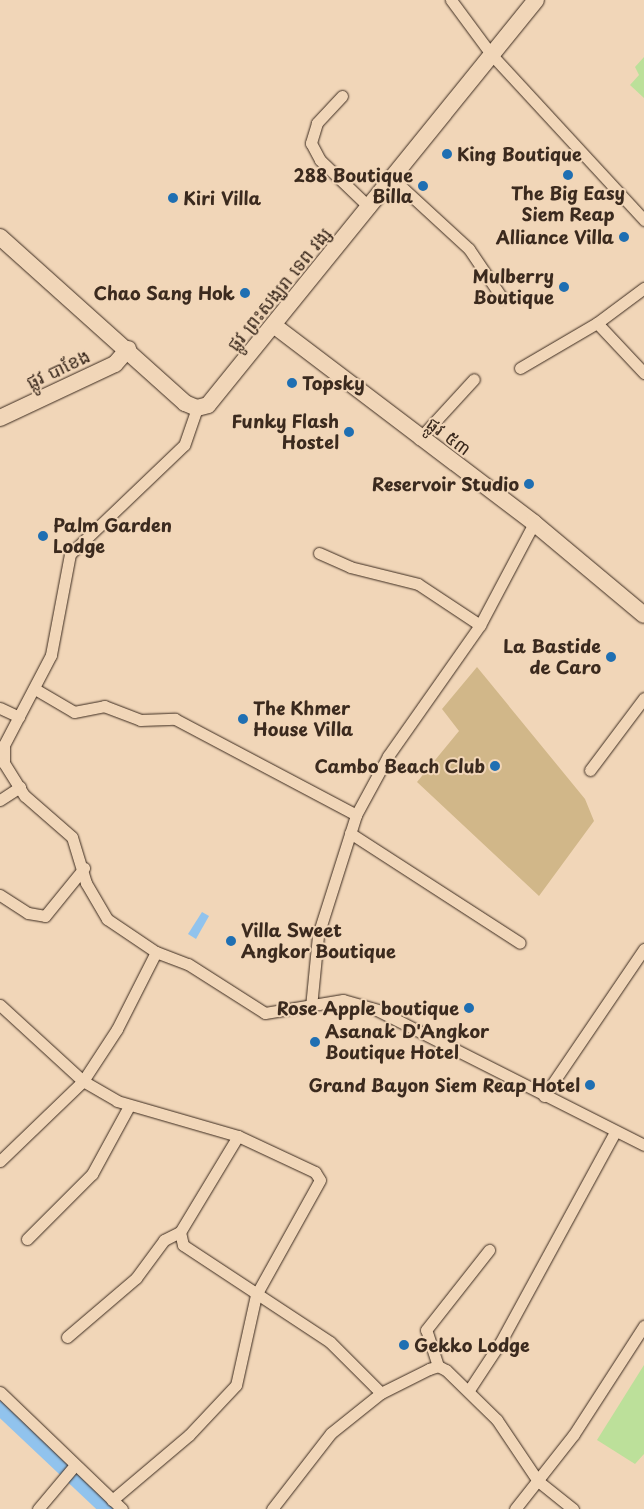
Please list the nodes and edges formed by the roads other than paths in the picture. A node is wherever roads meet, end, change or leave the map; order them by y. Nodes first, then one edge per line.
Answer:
1 (451, 0) edge
2 (536, 0) edge
3 (491, 54) junction
4 (342, 96) dead end
5 (393, 179) junction
6 (370, 208) junction
7 (644, 220) edge
8 (0, 237) edge
9 (644, 288) edge
10 (502, 298) dead end
11 (598, 323) junction
12 (276, 327) junction
13 (128, 349) junction
14 (520, 368) dead end
15 (644, 373) edge
16 (474, 379) dead end
17 (197, 408) junction
18 (0, 418) edge
19 (419, 438) junction
20 (534, 523) junction
21 (319, 553) dead end
22 (644, 615) edge
23 (480, 625) junction
24 (35, 689) junction
25 (644, 698) edge
26 (0, 708) edge
27 (19, 717) junction
28 (590, 770) dead end
29 (20, 787) junction
30 (0, 800) edge
31 (356, 815) junction
32 (350, 833) junction
33 (84, 868) junction
34 (0, 895) edge
35 (520, 943) dead end
36 (644, 949) edge
37 (156, 952) junction
38 (0, 1005) edge
39 (311, 1007) junction
40 (83, 1081) junction
41 (544, 1096) junction
42 (129, 1106) junction
43 (615, 1132) junction
44 (238, 1136) junction
45 (644, 1145) edge
46 (0, 1161) edge
47 (180, 1232) junction
48 (28, 1238) dead end
49 (489, 1250) dead end
50 (256, 1295) junction
51 (644, 1326) edge
52 (67, 1337) dead end
53 (438, 1366) junction
54 (470, 1390) junction
55 (0, 1392) edge
56 (381, 1393) junction
57 (73, 1468) junction
58 (538, 1481) junction
59 (112, 1500) junction
60 (38, 1509) edge
61 (122, 1509) edge
62 (272, 1509) edge
63 (515, 1509) edge
64 (572, 1509) edge

1 - 3 street
2 - 3 street, ផ្លូវ ព្រះសង្ឃរា ទេព វង្ស
3 - 5 street, ផ្លូវ ព្រះសង្ឃរា ទេព វង្ស
3 - 7 street
4 - 6 street
5 - 6 street, ផ្លូវ ព្រះសង្ឃរា ទេព វង្ស
5 - 10 street
6 - 12 street, ផ្លូវ ព្រះសង្ឃរា ទេព វង្ស
8 - 13 street
9 - 11 street
11 - 14 street
11 - 15 street
12 - 17 street, ផ្លូវ ព្រះសង្ឃរា ទេព វង្ស
12 - 19 street, ផ្លូវ ៥៣
13 - 17 street
13 - 18 street, ផ្លូវ បាខែង
16 - 19 street
17 - 24 street
19 - 20 street, ផ្លូវ ៥៣
20 - 22 street, ផ្លូវ ៥៣
20 - 23 street
21 - 23 street
23 - 31 street
24 - 27 street
24 - 31 street
25 - 28 street
26 - 27 street
27 - 29 street
29 - 30 street
29 - 33 street
31 - 32 street
32 - 35 street
32 - 39 street
33 - 34 street
33 - 37 street
36 - 41 street
37 - 39 street
37 - 40 street
38 - 40 street
39 - 41 street
40 - 42 street
40 - 46 street
41 - 43 street
42 - 44 street
42 - 48 street
43 - 45 street
43 - 54 street
44 - 47 street
44 - 50 street
47 - 50 street
47 - 52 street
49 - 53 street
50 - 56 street
50 - 59 street
51 - 58 street
53 - 54 street
53 - 56 street
54 - 58 street
55 - 57 street
56 - 62 street
57 - 59 street
57 - 60 street
58 - 63 street
58 - 64 street
59 - 61 street

